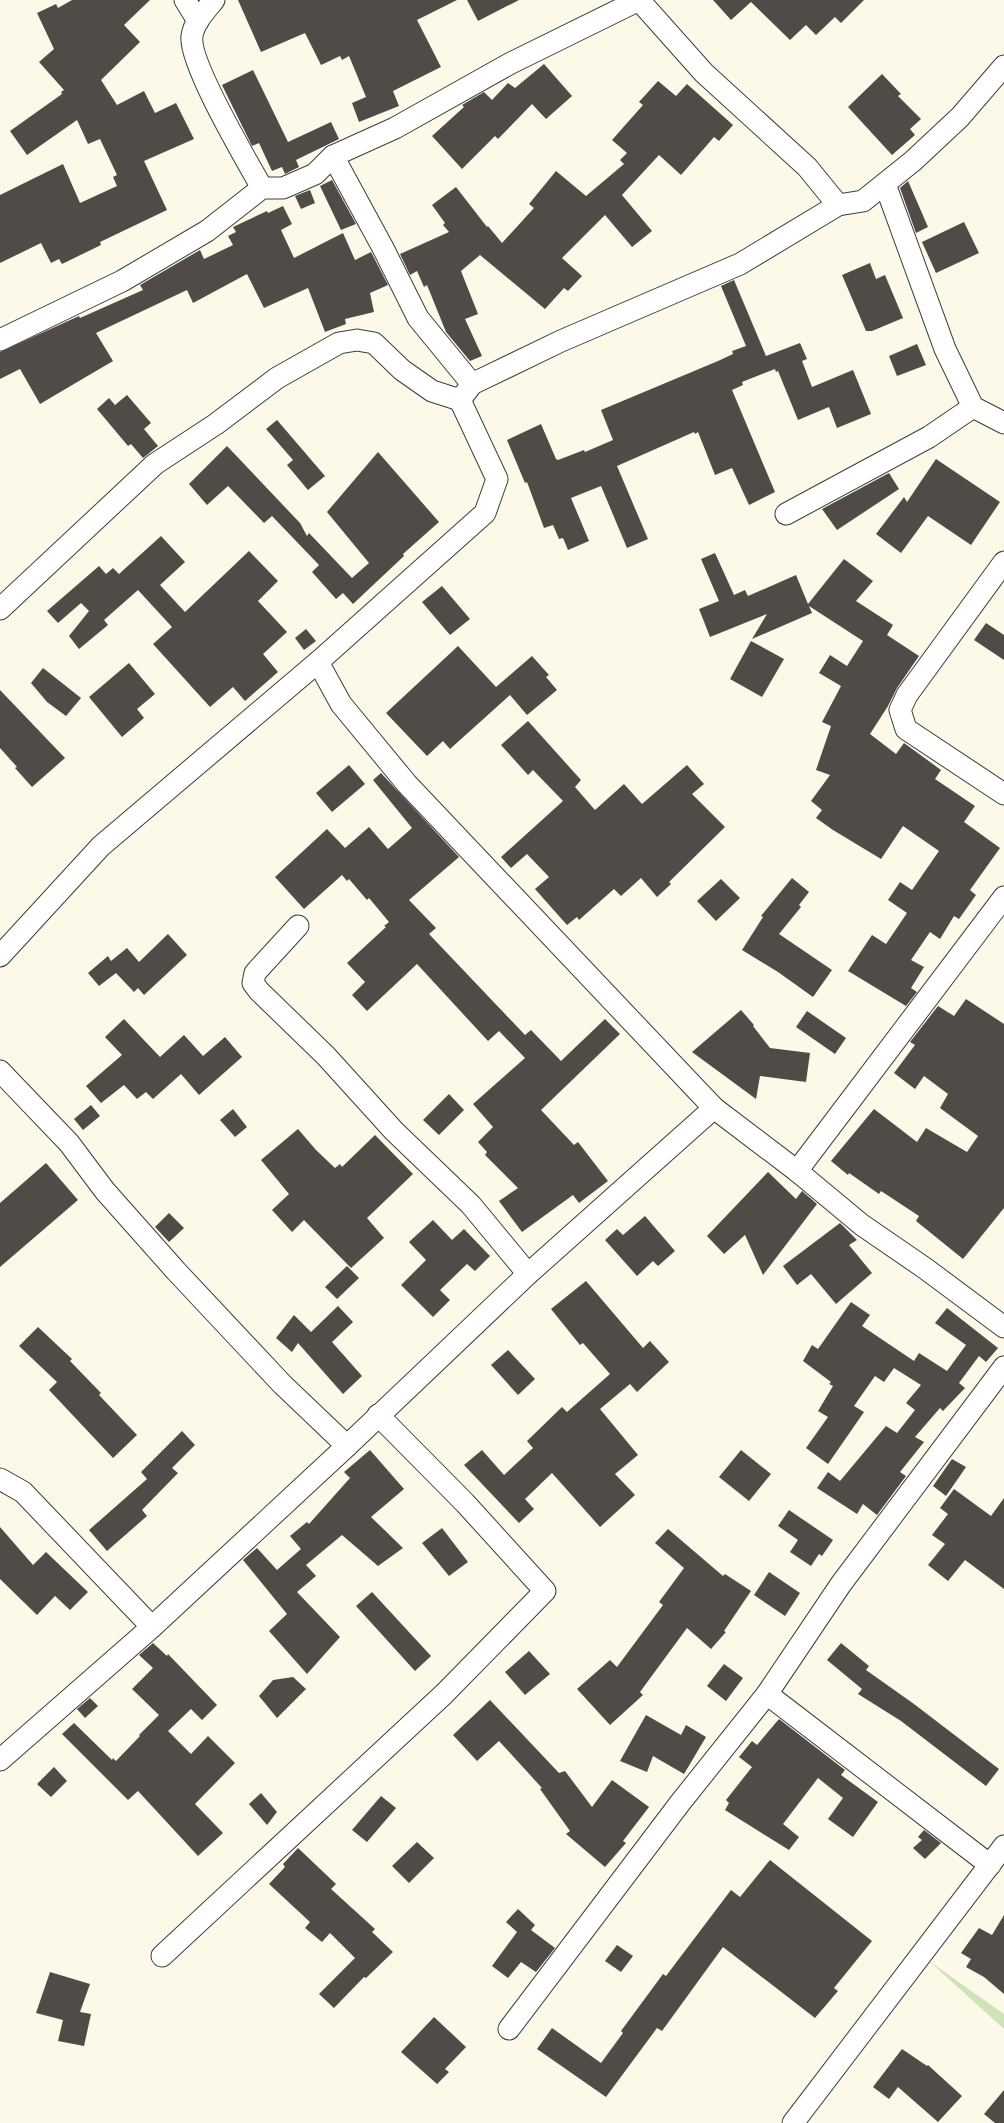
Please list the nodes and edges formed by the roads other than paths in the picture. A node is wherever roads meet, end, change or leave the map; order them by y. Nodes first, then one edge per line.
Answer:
1 (185, 0) edge
2 (214, 0) edge
3 (639, 0) edge
4 (198, 21) junction
5 (1004, 66) edge
6 (333, 156) junction
7 (884, 184) junction
8 (262, 188) junction
9 (838, 205) junction
10 (0, 340) edge
11 (466, 392) junction
12 (972, 407) junction
13 (1004, 423) edge
14 (786, 514) dead end
15 (1004, 562) edge
16 (0, 609) edge
17 (318, 662) junction
18 (1004, 794) edge
19 (1004, 897) edge
20 (298, 926) dead end
21 (0, 956) edge
22 (0, 1071) edge
23 (714, 1108) junction
24 (797, 1171) junction
25 (528, 1274) junction
26 (1004, 1327) edge
27 (1004, 1367) edge
28 (378, 1415) junction
29 (347, 1446) junction
30 (0, 1479) edge
31 (152, 1627) junction
32 (767, 1694) junction
33 (0, 1760) edge
34 (1004, 1846) edge
35 (990, 1865) junction
36 (162, 1956) dead end
37 (509, 2029) dead end
38 (793, 2123) edge

1 - 4 street
2 - 4 street
3 - 6 street
3 - 9 street
4 - 8 street
5 - 7 street
6 - 8 street
6 - 11 street
7 - 9 street
7 - 12 street
8 - 10 street
9 - 11 street
11 - 16 street
11 - 17 street
12 - 13 street
12 - 14 street
15 - 18 street
17 - 21 street
17 - 23 street
19 - 24 street
20 - 25 street
22 - 29 street
23 - 24 street
23 - 25 street
24 - 26 street
25 - 28 street
27 - 32 street
28 - 29 street
28 - 36 street
29 - 31 street
30 - 31 street
31 - 33 street
32 - 35 street
32 - 37 street
34 - 35 street
35 - 38 street

